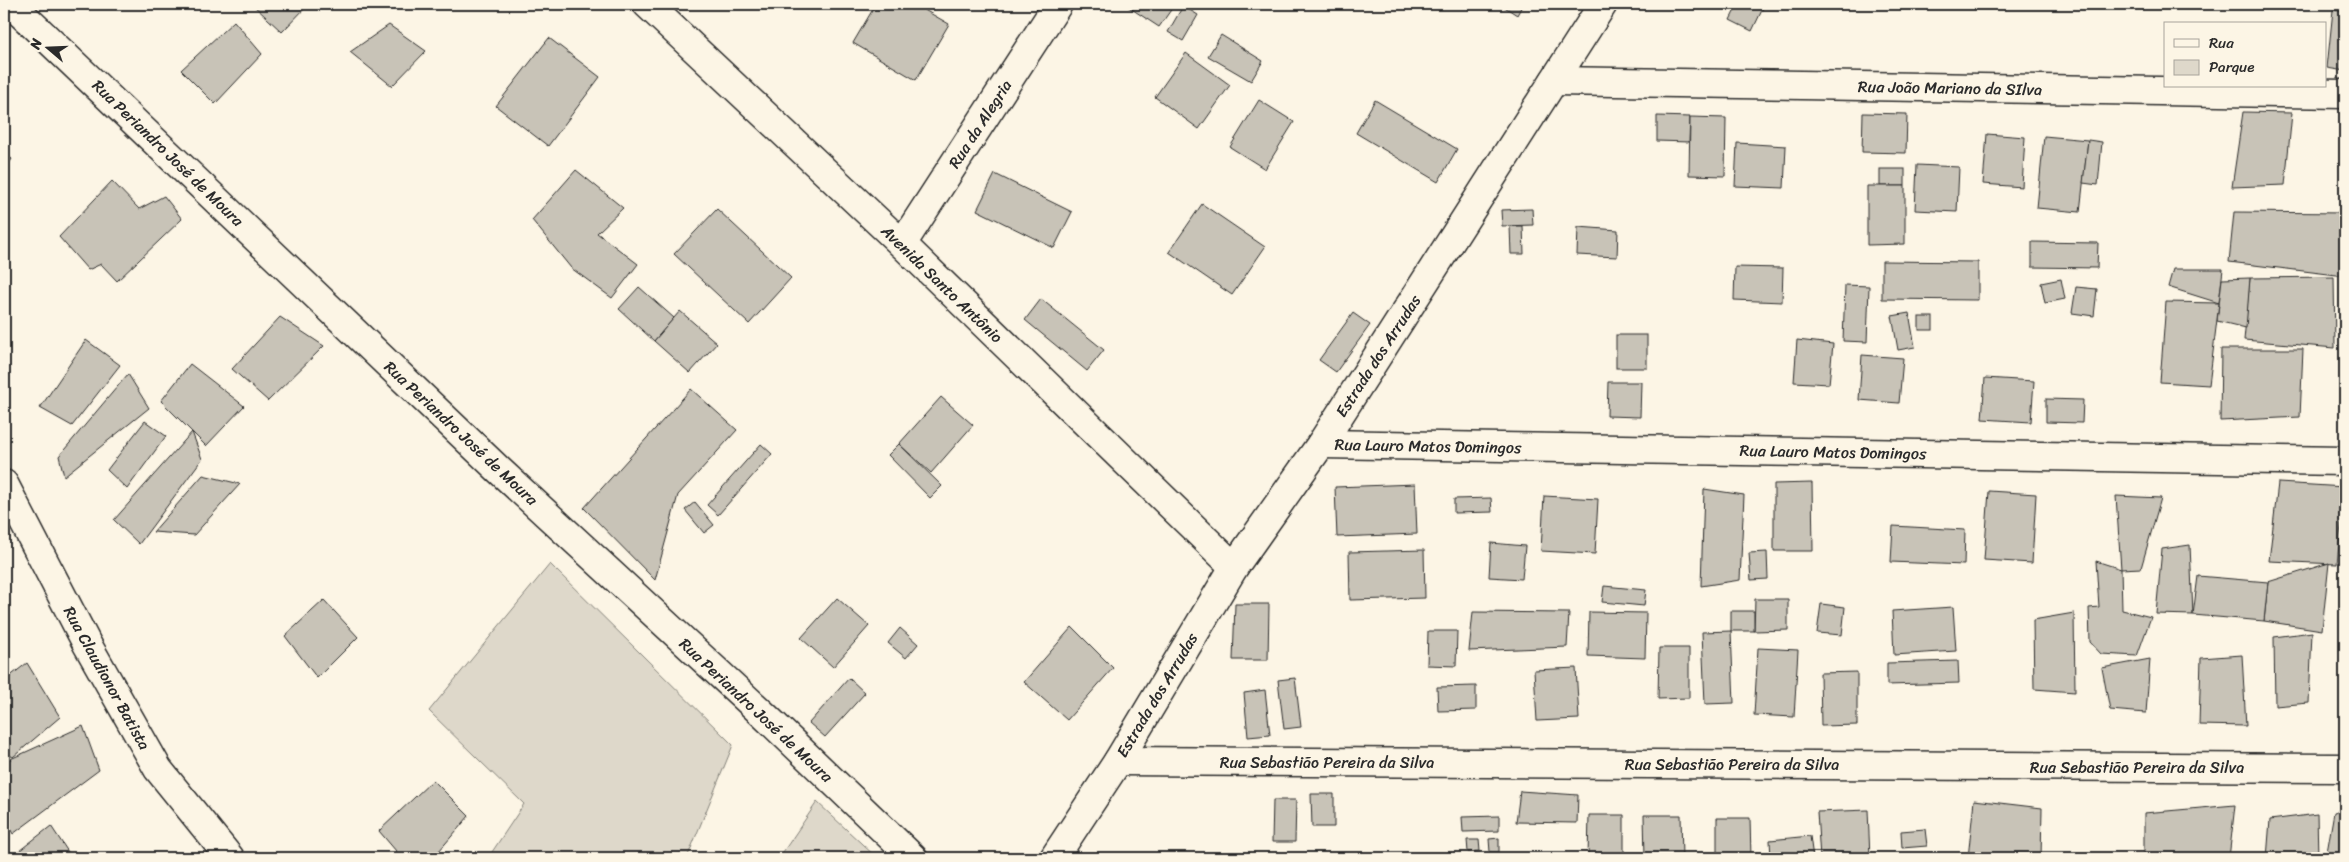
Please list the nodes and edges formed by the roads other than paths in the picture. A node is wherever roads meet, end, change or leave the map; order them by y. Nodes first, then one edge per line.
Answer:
1 (12, 4) edge
2 (647, 4) edge
3 (1058, 4) edge
4 (1603, 4) edge
5 (1554, 81) junction
6 (2345, 94) edge
7 (902, 244) junction
8 (1321, 444) junction
9 (2345, 461) edge
10 (4, 484) edge
11 (1234, 567) junction
12 (1118, 761) junction
13 (2345, 768) edge
14 (230, 858) edge
15 (913, 858) edge
16 (1054, 858) edge

1 - 15 street, Rua Periandro José de Moura
2 - 7 street, Avenida Santo Antônio
3 - 7 street, Rua da Alegria
4 - 5 street, Estrada dos Arrudas
5 - 6 street, Rua João Mariano da SIlva
5 - 8 street, Estrada dos Arrudas
7 - 11 street, Avenida Santo Antônio
8 - 9 street, Rua Lauro Matos Domingos
8 - 11 street, Estrada dos Arrudas
10 - 14 street, Rua Claudionor Batista
11 - 12 street, Estrada dos Arrudas
12 - 13 street, Rua Sebastião Pereira da Silva
12 - 16 street, Estrada dos Arrudas

